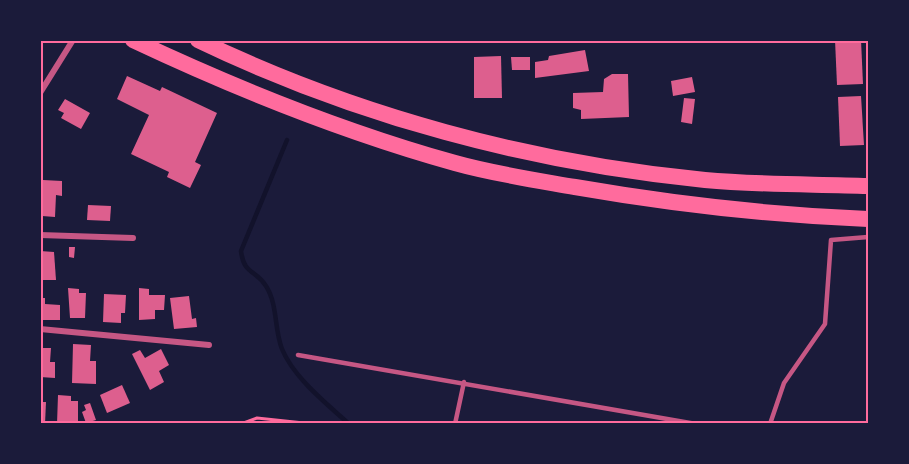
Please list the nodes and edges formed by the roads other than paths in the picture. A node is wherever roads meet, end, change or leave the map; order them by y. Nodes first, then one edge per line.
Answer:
1 (73, 40) edge
2 (133, 40) edge
3 (198, 40) edge
4 (40, 93) edge
5 (868, 186) edge
6 (868, 219) edge
7 (40, 235) edge
8 (868, 237) edge
9 (133, 238) dead end
10 (40, 329) edge
11 (209, 345) dead end
12 (298, 355) dead end
13 (464, 382) junction
14 (455, 423) edge
15 (696, 423) edge
16 (770, 423) edge

1 - 4 street
2 - 6 highway
3 - 5 highway
7 - 9 street
8 - 16 lane
10 - 11 street
12 - 13 lane
13 - 14 lane
13 - 15 lane

